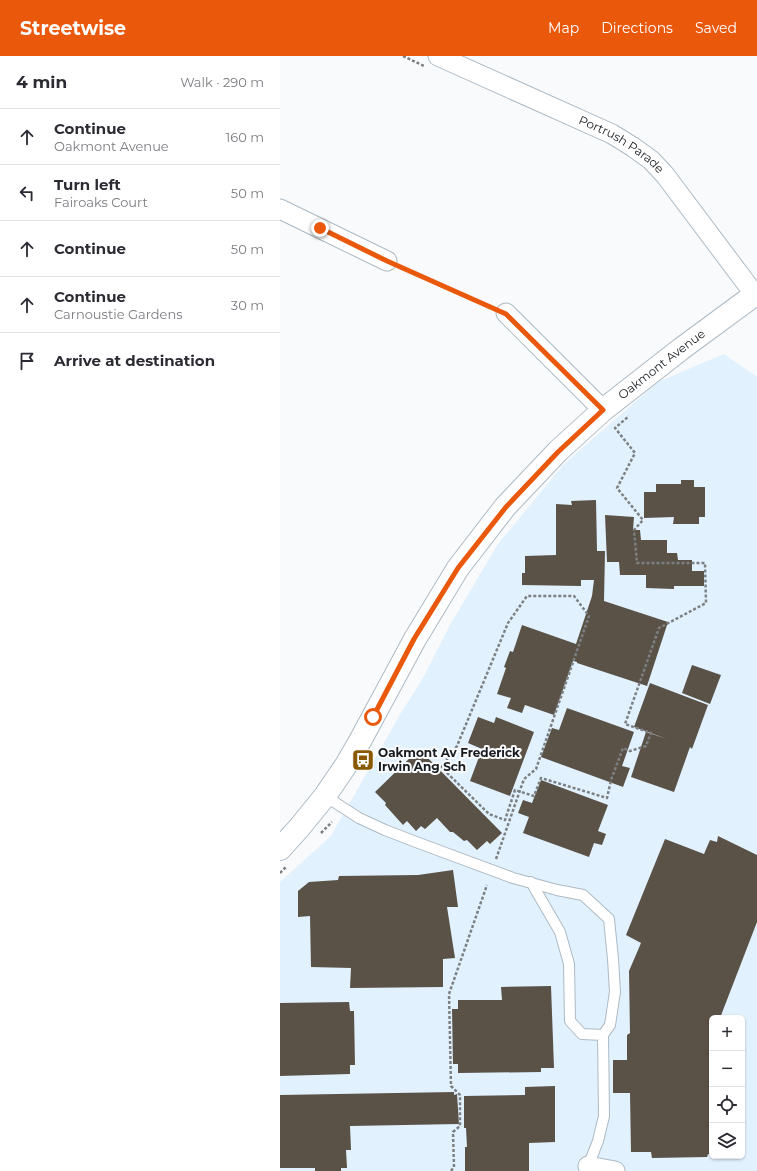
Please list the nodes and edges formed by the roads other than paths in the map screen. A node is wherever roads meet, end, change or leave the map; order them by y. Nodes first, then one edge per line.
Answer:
1 (434, 62) edge
2 (280, 209) edge
3 (387, 261) road end
4 (756, 294) edge
5 (506, 314) road end
6 (606, 419) junction
7 (325, 796) junction
8 (280, 849) edge
9 (531, 882) junction
10 (603, 1035) junction
11 (588, 1169) edge
12 (615, 1171) edge

1 - 4 street, Portrush Parade
2 - 3 street
4 - 6 street, Oakmont Avenue
5 - 6 street
6 - 7 street, Oakmont Avenue
7 - 8 street, Oakmont Avenue
7 - 9 lane
9 - 10 lane
9 - 10 lane
10 - 11 lane
11 - 12 street

